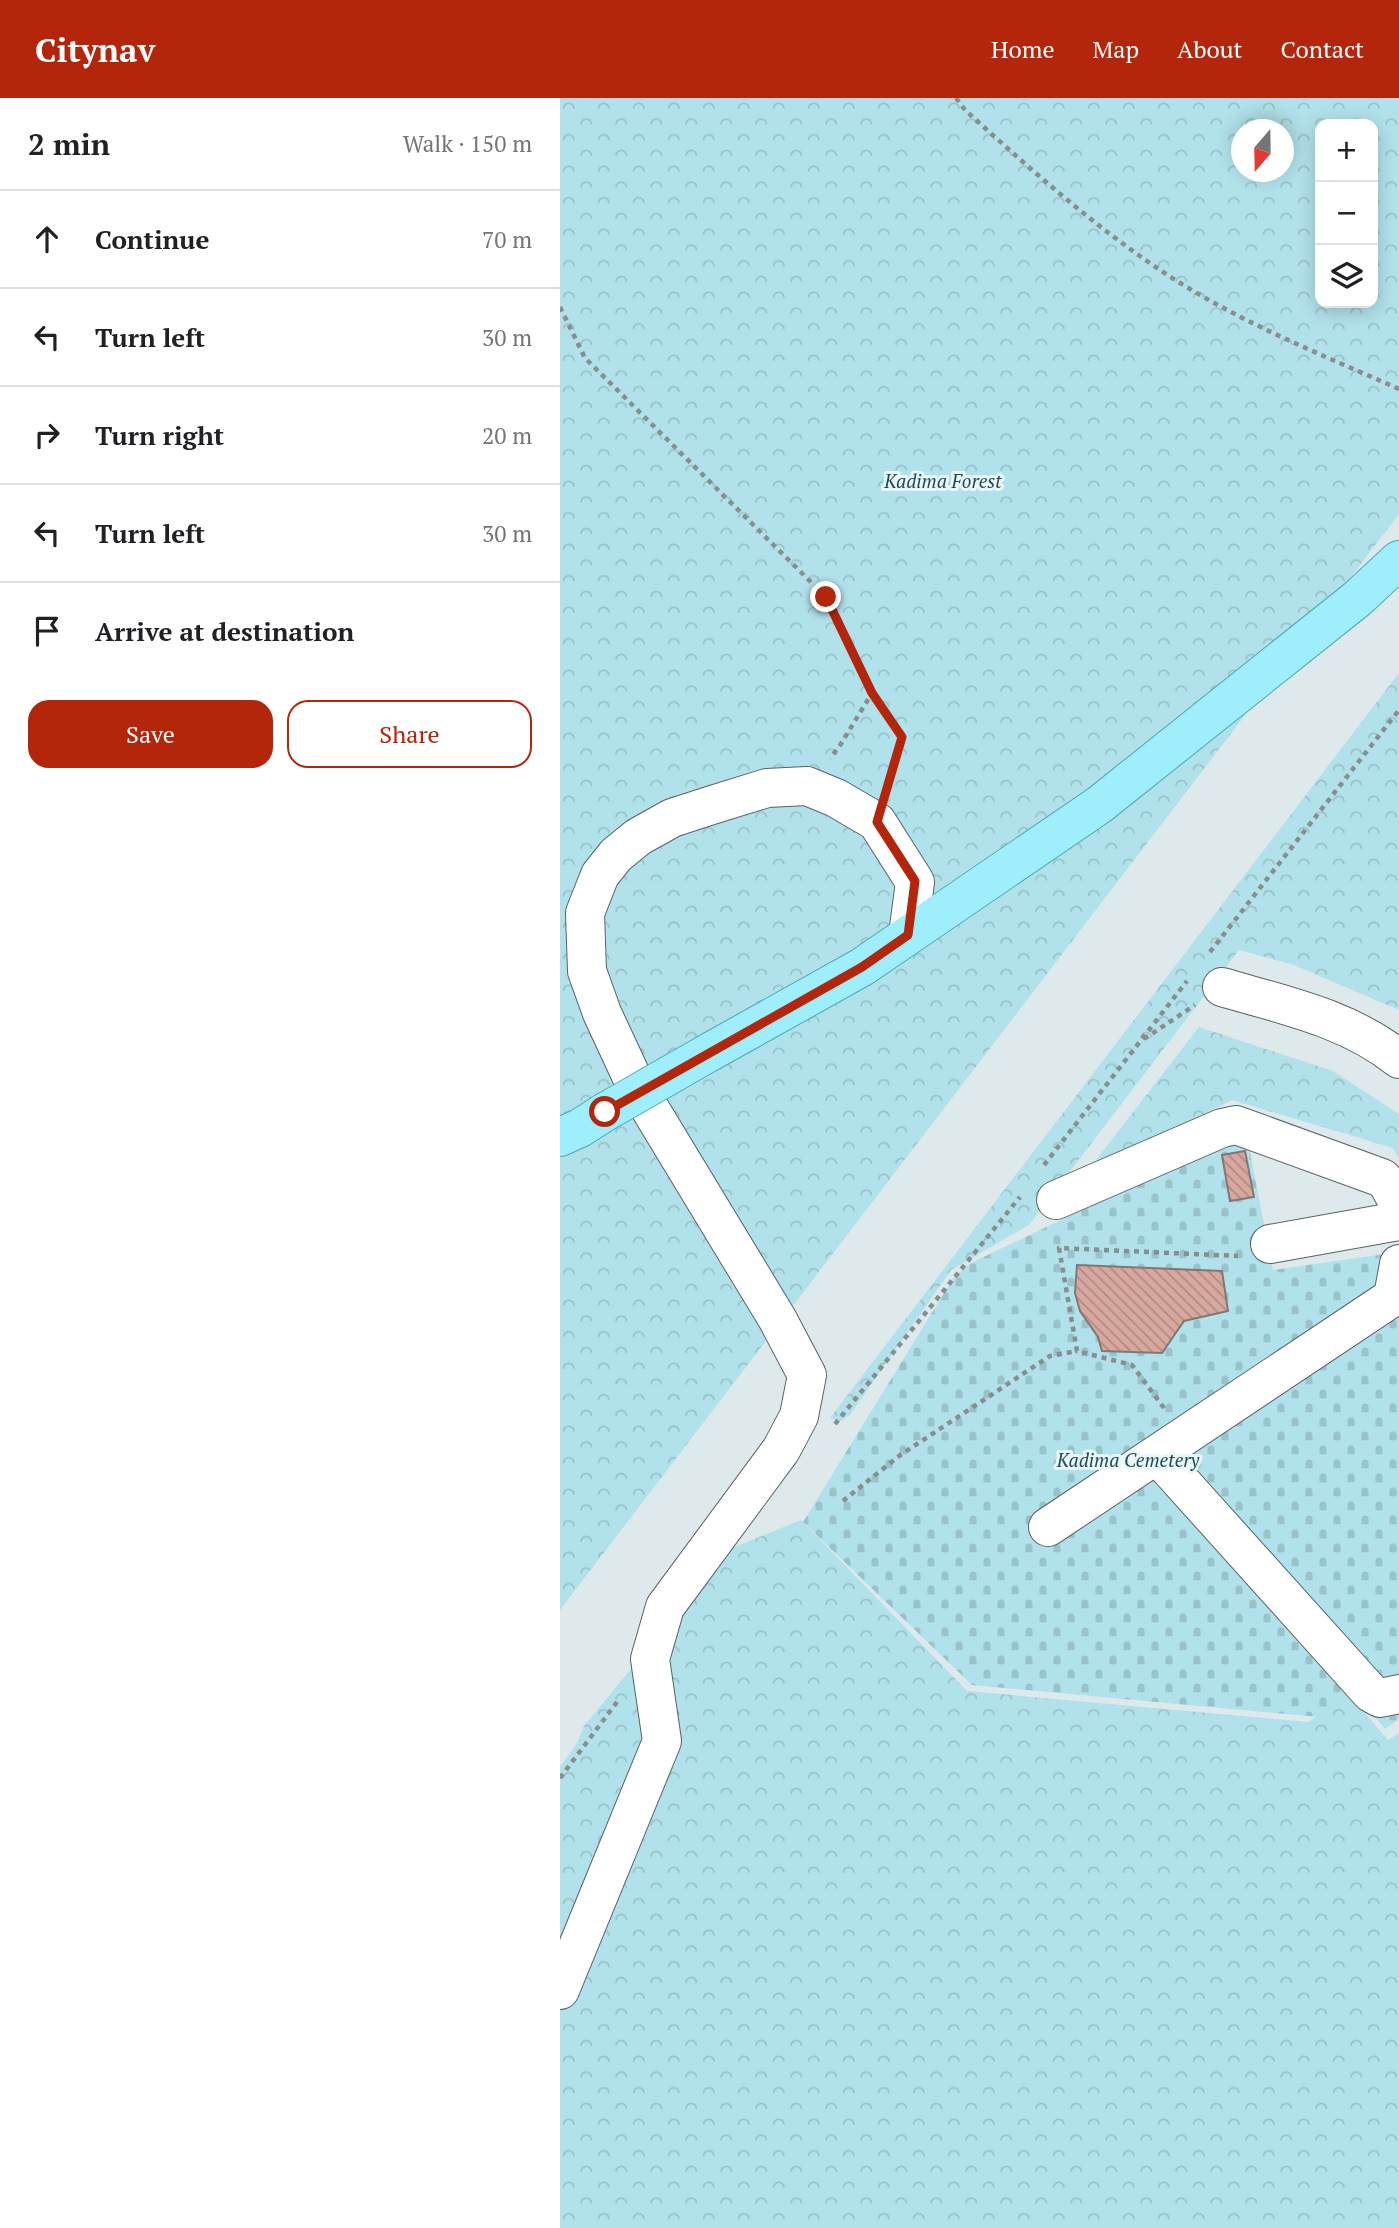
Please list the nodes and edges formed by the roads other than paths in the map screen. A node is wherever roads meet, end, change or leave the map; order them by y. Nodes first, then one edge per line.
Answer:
1 (1399, 560) edge
2 (915, 881) junction
3 (961, 899) junction
4 (908, 935) junction
5 (1207, 973) road end
6 (1399, 1059) edge
7 (560, 1137) edge
8 (1040, 1188) road end
9 (1399, 1204) edge
10 (1399, 1221) edge
11 (1270, 1244) road end
12 (1399, 1264) edge
13 (1391, 1316) edge
14 (1171, 1446) junction
15 (1048, 1527) dead end
16 (1399, 1694) edge
17 (560, 1990) edge

1 - 3 main road
2 - 3 street
2 - 4 street
2 - 17 street
3 - 4 main road
4 - 7 main road, bridge
5 - 6 street
8 - 9 street
10 - 11 street
12 - 13 street
13 - 14 street
14 - 15 street
14 - 16 street

